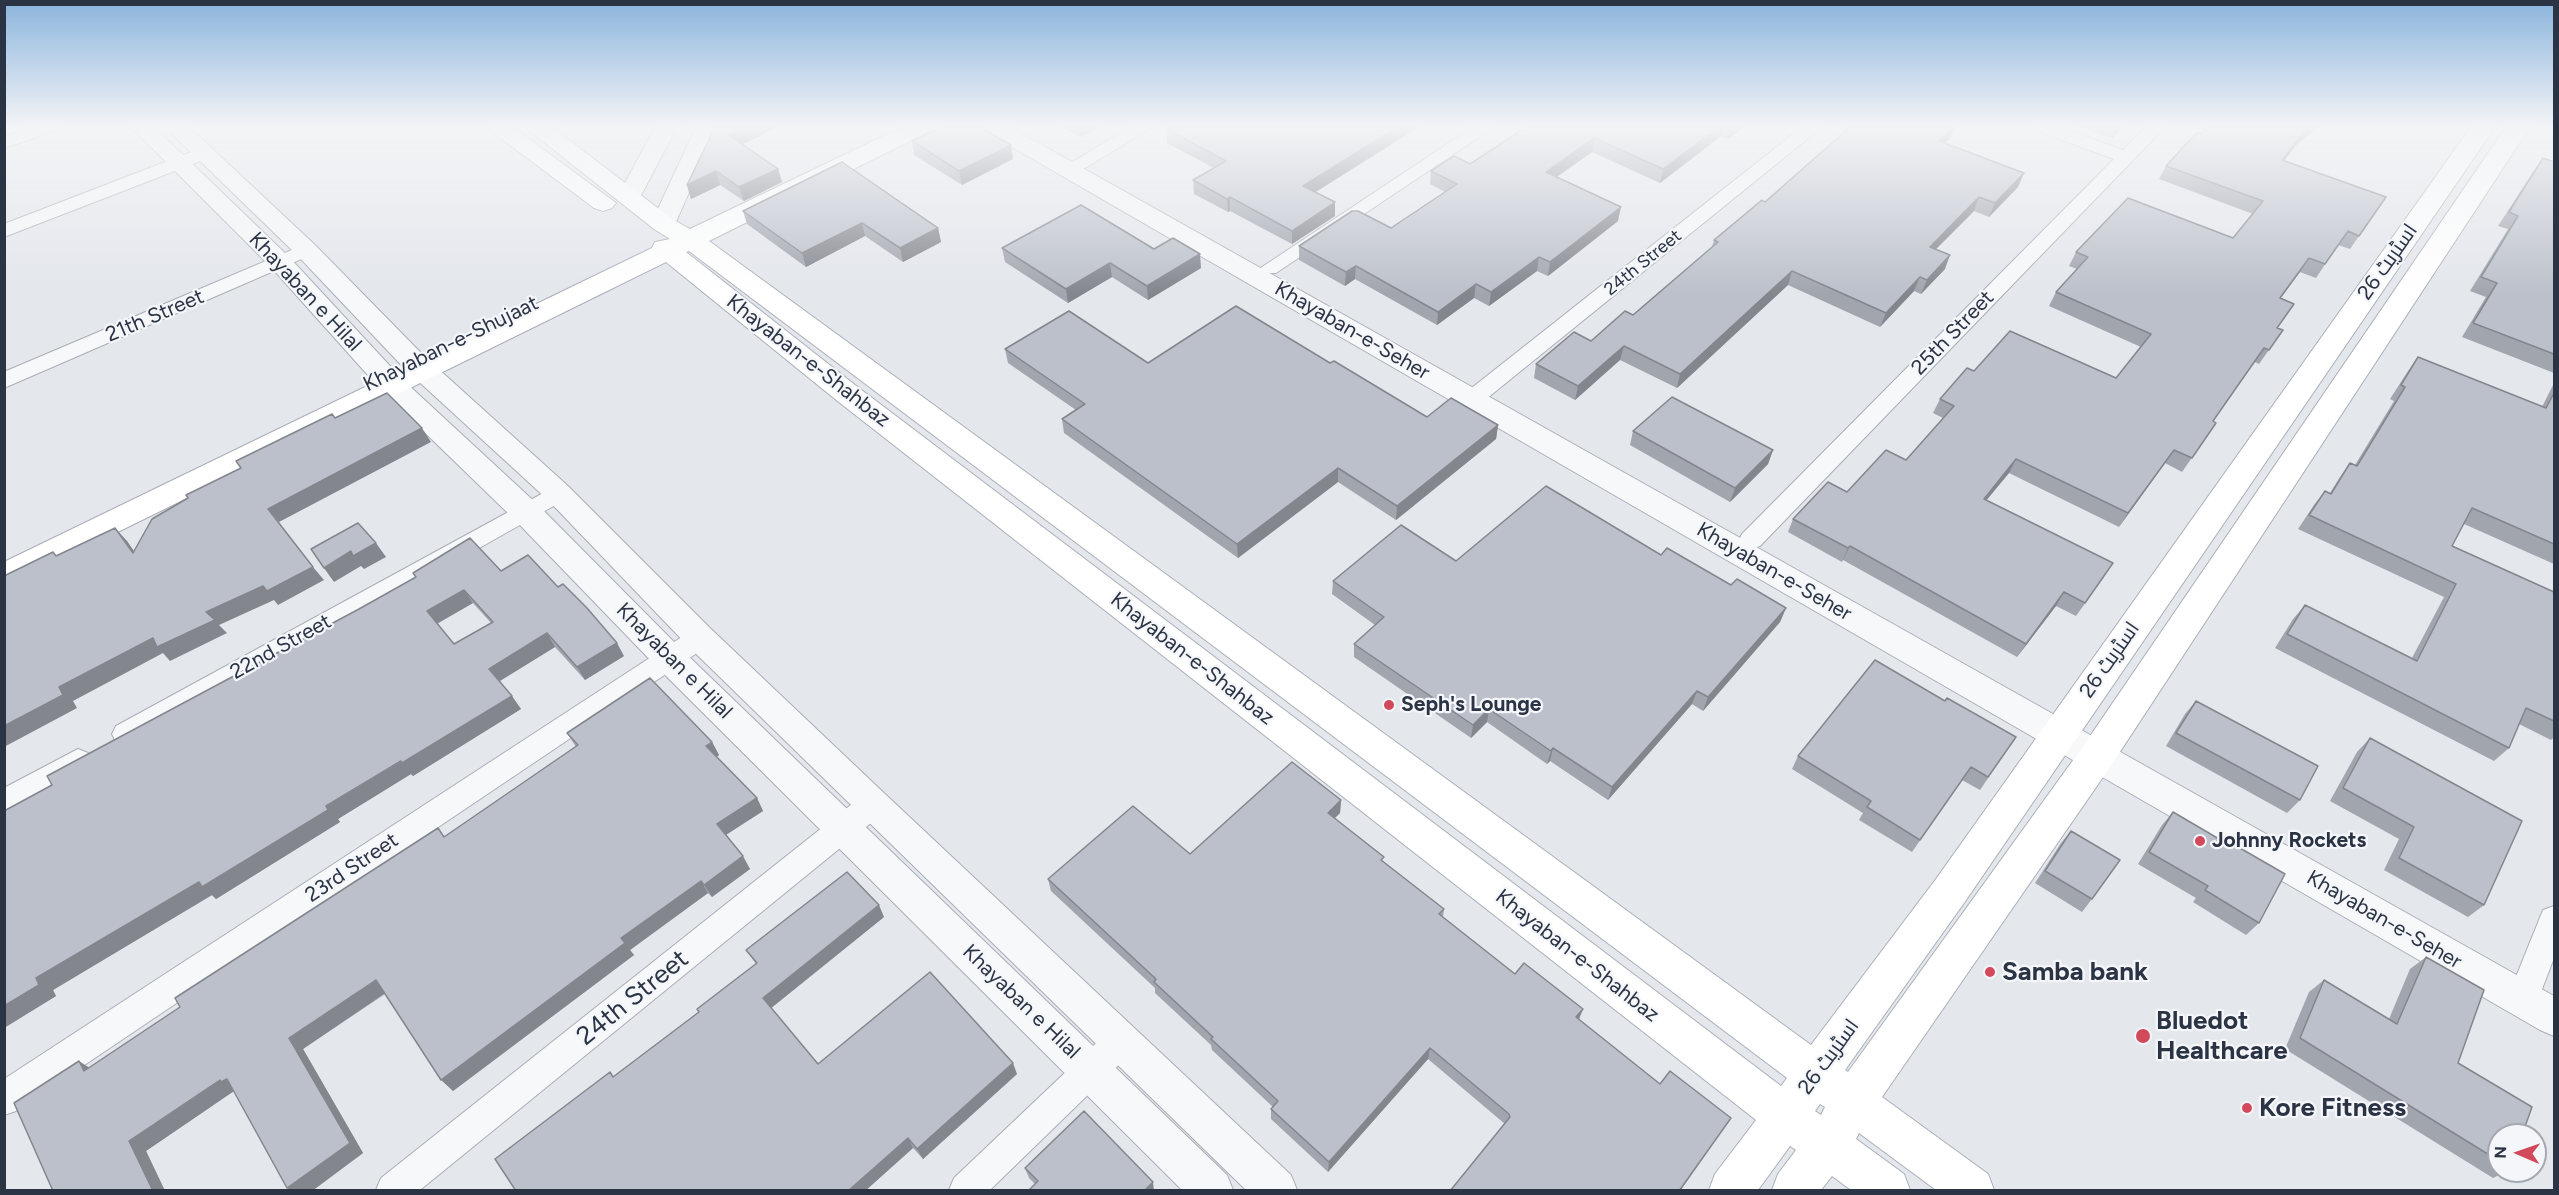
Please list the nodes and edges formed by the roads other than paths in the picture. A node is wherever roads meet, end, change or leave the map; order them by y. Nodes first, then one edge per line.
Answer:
1 (129, 183) edge
2 (197, 183) edge
3 (235, 183) edge
4 (585, 183) edge
5 (612, 183) edge
6 (637, 183) edge
7 (690, 183) edge
8 (785, 183) edge
9 (797, 183) edge
10 (1095, 183) edge
11 (1115, 183) edge
12 (1400, 183) edge
13 (1743, 183) edge
14 (2100, 183) edge
15 (2444, 183) edge
16 (2481, 183) edge
17 (630, 196) junction
18 (4, 231) edge
19 (673, 239) junction
20 (306, 250) junction
21 (280, 262) junction
22 (1269, 269) junction
23 (404, 374) junction
24 (4, 381) edge
25 (1478, 395) junction
26 (558, 493) junction
27 (525, 511) junction
28 (1751, 540) junction
29 (4, 558) edge
30 (4, 576) edge
31 (700, 638) junction
32 (669, 658) junction
33 (2063, 727) junction
34 (2102, 748) junction
35 (4, 802) edge
36 (872, 805) junction
37 (844, 828) junction
38 (2554, 920) edge
39 (2536, 990) edge
40 (2554, 1017) edge
41 (1121, 1041) junction
42 (1091, 1071) junction
43 (1816, 1075) junction
44 (4, 1099) edge
45 (1853, 1102) junction
46 (1786, 1116) junction
47 (1828, 1145) junction
48 (393, 1191) edge
49 (966, 1191) edge
50 (1212, 1191) edge
51 (1276, 1191) edge
52 (1731, 1191) edge
53 (1794, 1191) edge
54 (1888, 1191) edge
55 (1972, 1191) edge

1 - 18 street
2 - 21 street, Khayaban e Hilal
3 - 20 street, Khayaban e Hilal
4 - 19 main road, Khayaban-e-Shahbaz
5 - 17 main road, Khayaban-e-Shahbaz
6 - 17 street
7 - 19 street
8 - 19 main road, Khayaban-e-Shujaat
9 - 19 main road
10 - 25 street, Khayaban-e-Seher
11 - 22 street, Khayaban-e-Seher
12 - 22 street
13 - 25 street, 24th Street
14 - 28 street, 25th Street
15 - 33 main road, اسٹریٹ 26
16 - 34 main road, اسٹریٹ 26
17 - 19 main road, Khayaban-e-Shahbaz
19 - 23 main road, Khayaban-e-Shujaat
19 - 43 main road, Khayaban-e-Shahbaz
19 - 46 main road, Khayaban-e-Shahbaz
20 - 21 street, 21th Street
20 - 23 street, Khayaban e Hilal
21 - 23 street, Khayaban e Hilal
21 - 24 street, 21th Street
22 - 25 street, Khayaban-e-Seher
23 - 26 street, Khayaban e Hilal
23 - 27 street, Khayaban e Hilal
23 - 29 main road, Khayaban-e-Shujaat
23 - 30 main road, Khayaban-e-Shujaat
25 - 28 street, Khayaban-e-Seher
25 - 33 street, Khayaban-e-Seher
26 - 27 street, 22nd Street
26 - 31 street, Khayaban e Hilal
27 - 32 street, Khayaban e Hilal
27 - 35 street, 22nd Street
28 - 33 street, Khayaban-e-Seher
31 - 32 street, 23rd Street
31 - 36 street, Khayaban e Hilal
32 - 37 street, Khayaban e Hilal
32 - 44 street, 23rd Street
33 - 34 street, Khayaban-e-Seher
33 - 43 main road, اسٹریٹ 26
34 - 39 street, Khayaban-e-Seher
34 - 45 main road, اسٹریٹ 26
36 - 37 street, 24th Street
36 - 41 street, Khayaban e Hilal
37 - 42 street, Khayaban e Hilal
37 - 48 street, 24th Street
38 - 39 street
39 - 40 street, Khayaban-e-Seher
41 - 42 street
41 - 51 street, Khayaban e Hilal
42 - 49 street
42 - 50 street, Khayaban e Hilal
43 - 45 main road, Khayaban-e-Shahbaz
43 - 46 main road, اسٹریٹ 26
45 - 47 main road, اسٹریٹ 26
45 - 55 main road, Khayaban-e-Shahbaz
46 - 47 main road, Khayaban-e-Shahbaz
46 - 52 main road, اسٹریٹ 26
47 - 53 main road, اسٹریٹ 26
47 - 54 main road, Khayaban-e-Shahbaz

